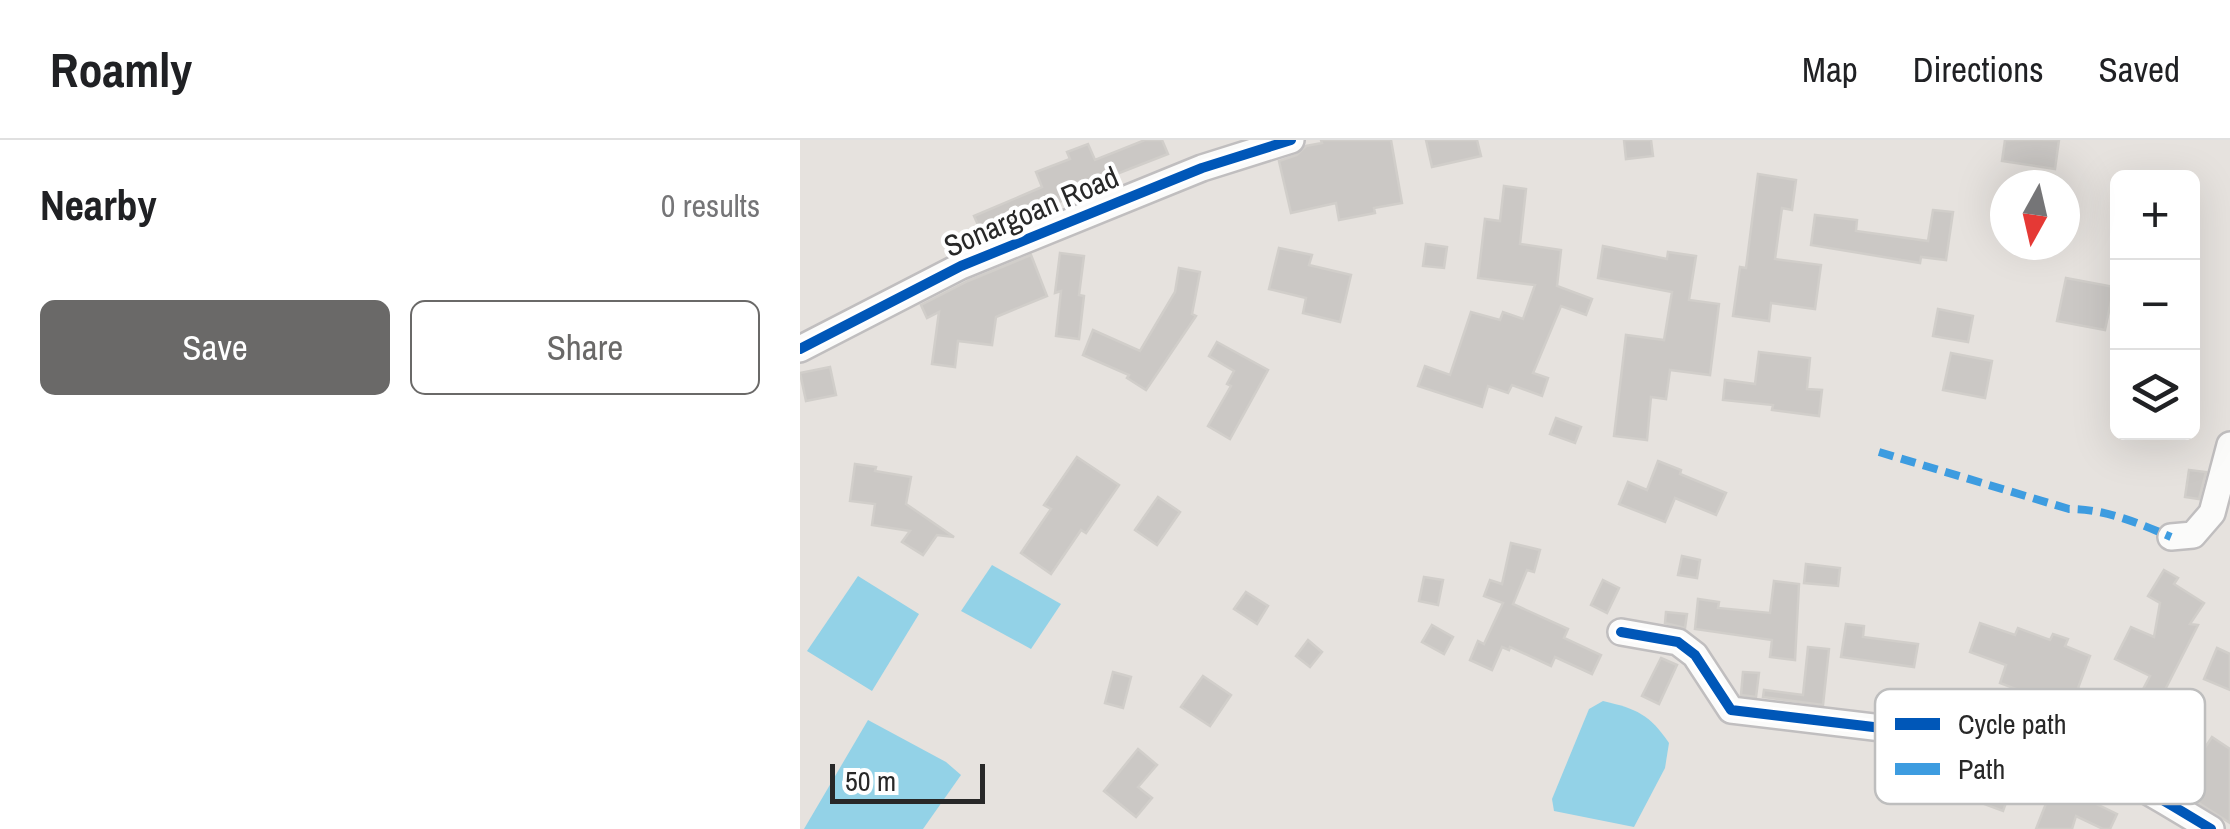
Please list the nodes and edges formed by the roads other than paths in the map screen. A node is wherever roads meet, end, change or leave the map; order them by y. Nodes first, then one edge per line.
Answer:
1 (1291, 140) edge
2 (800, 349) edge
3 (2230, 446) edge
4 (2171, 537) dead end
5 (1621, 632) dead end
6 (1875, 727) edge
7 (2170, 804) edge
8 (2212, 829) edge

1 - 2 street, Sonargoan Road
3 - 4 street
5 - 6 street
7 - 8 street

